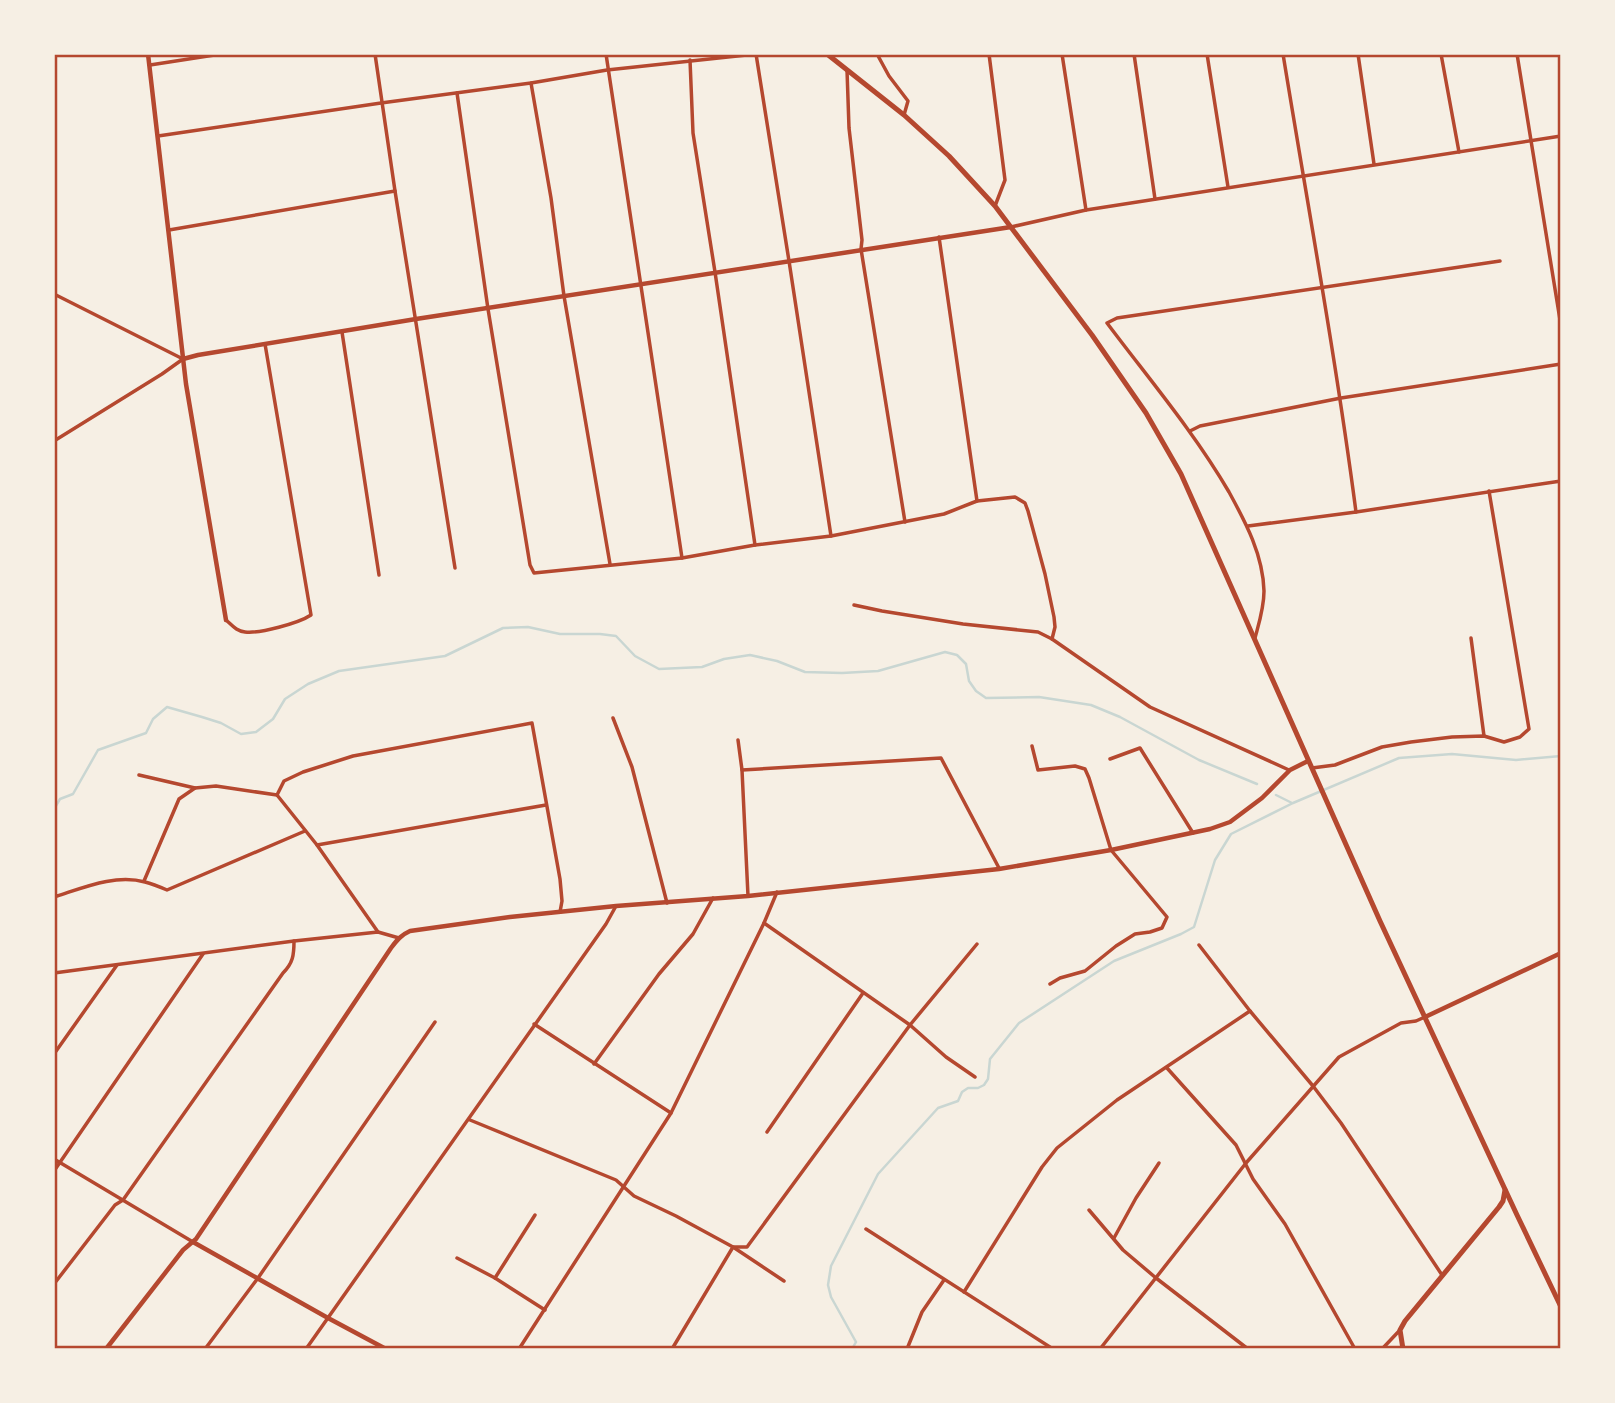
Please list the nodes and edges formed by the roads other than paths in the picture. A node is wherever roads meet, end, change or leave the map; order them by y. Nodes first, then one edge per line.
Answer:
1 (148, 54) edge
2 (221, 54) edge
3 (375, 54) edge
4 (606, 54) edge
5 (756, 54) edge
6 (827, 54) edge
7 (877, 54) edge
8 (989, 54) edge
9 (1062, 54) edge
10 (1134, 54) edge
11 (1207, 54) edge
12 (1283, 54) edge
13 (1358, 54) edge
14 (1441, 54) edge
15 (1517, 54) edge
16 (690, 60) junction
17 (150, 65) junction
18 (847, 69) junction
19 (607, 70) junction
20 (531, 83) junction
21 (457, 93) junction
22 (382, 103) junction
23 (904, 115) junction
24 (158, 136) junction
25 (1561, 136) edge
26 (1532, 141) junction
27 (1459, 152) junction
28 (1374, 164) junction
29 (1303, 177) junction
30 (1228, 187) junction
31 (395, 191) junction
32 (1155, 199) junction
33 (995, 206) junction
34 (1086, 210) junction
35 (1011, 227) junction
36 (169, 230) junction
37 (939, 237) junction
38 (861, 249) junction
39 (789, 261) junction
40 (1500, 261) dead end
41 (715, 272) junction
42 (640, 285) junction
43 (1321, 288) junction
44 (54, 294) edge
45 (564, 296) junction
46 (488, 309) junction
47 (416, 319) junction
48 (1561, 326) edge
49 (342, 332) junction
50 (265, 344) junction
51 (183, 359) junction
52 (1561, 364) edge
53 (1341, 398) junction
54 (1190, 431) junction
55 (54, 441) edge
56 (1561, 481) edge
57 (1489, 491) junction
58 (977, 501) junction
59 (1356, 512) junction
60 (905, 522) junction
61 (1248, 526) junction
62 (831, 536) junction
63 (755, 545) junction
64 (682, 558) junction
65 (610, 564) junction
66 (455, 568) dead end
67 (379, 575) dead end
68 (854, 605) dead end
69 (226, 620) joint
70 (1471, 638) dead end
71 (1052, 639) junction
72 (1255, 639) junction
73 (613, 718) dead end
74 (1485, 736) junction
75 (738, 740) dead end
76 (1032, 746) dead end
77 (1110, 759) dead end
78 (1308, 761) junction
79 (1311, 768) junction
80 (743, 770) junction
81 (1290, 770) junction
82 (139, 775) dead end
83 (195, 788) junction
84 (277, 795) junction
85 (546, 805) junction
86 (305, 831) junction
87 (1193, 833) junction
88 (317, 845) junction
89 (1111, 850) junction
90 (999, 869) junction
91 (144, 881) junction
92 (777, 892) junction
93 (57, 896) dead end
94 (748, 897) junction
95 (713, 898) junction
96 (667, 903) junction
97 (616, 906) junction
98 (560, 912) junction
99 (764, 923) junction
100 (379, 932) junction
101 (399, 938) junction
102 (294, 941) junction
103 (978, 944) dead end
104 (1199, 945) dead end
105 (1561, 953) edge
106 (203, 954) junction
107 (117, 965) junction
108 (54, 973) edge
109 (1050, 984) dead end
110 (863, 993) junction
111 (1250, 1011) junction
112 (1424, 1017) junction
113 (435, 1022) dead end
114 (534, 1024) junction
115 (910, 1025) junction
116 (54, 1054) edge
117 (594, 1064) junction
118 (1167, 1068) junction
119 (975, 1077) dead end
120 (1313, 1086) junction
121 (671, 1113) junction
122 (469, 1119) junction
123 (767, 1132) dead end
124 (54, 1159) edge
125 (60, 1163) junction
126 (1159, 1163) dead end
127 (1246, 1163) junction
128 (54, 1171) edge
129 (624, 1187) junction
130 (1505, 1190) junction
131 (123, 1200) junction
132 (1089, 1210) dead end
133 (535, 1215) dead end
134 (866, 1229) dead end
135 (1114, 1238) junction
136 (193, 1242) junction
137 (733, 1247) junction
138 (457, 1258) dead end
139 (1442, 1275) junction
140 (258, 1278) junction
141 (495, 1278) junction
142 (1156, 1278) junction
143 (944, 1280) junction
144 (784, 1281) dead end
145 (54, 1284) edge
146 (964, 1292) junction
147 (1561, 1307) edge
148 (545, 1310) junction
149 (328, 1318) junction
150 (1400, 1330) junction
151 (106, 1349) edge
152 (205, 1349) edge
153 (306, 1349) edge
154 (387, 1349) edge
155 (519, 1349) edge
156 (672, 1349) edge
157 (907, 1349) edge
158 (1054, 1349) edge
159 (1100, 1349) edge
160 (1248, 1349) edge
161 (1354, 1349) edge
162 (1382, 1349) edge
163 (1403, 1349) edge

1 - 17 street
2 - 17 street
3 - 22 street
4 - 19 street
5 - 16 street
5 - 39 street
6 - 18 main road
7 - 23 street
8 - 33 street
9 - 34 street
10 - 32 street
11 - 30 street
12 - 29 street
13 - 28 street
14 - 27 street
15 - 26 street
16 - 19 street
16 - 41 street
17 - 24 street
18 - 23 main road
18 - 38 street
19 - 20 street
19 - 42 street
20 - 21 street
20 - 45 street
21 - 22 street
21 - 46 street
22 - 24 street
22 - 31 street
23 - 33 main road
24 - 36 street
25 - 26 street
26 - 27 street
26 - 48 street
27 - 28 street
28 - 29 street
29 - 30 street
29 - 43 street
30 - 32 street
31 - 36 street
31 - 47 street
32 - 34 street
33 - 35 main road
34 - 35 street
35 - 37 street
35 - 72 main road
36 - 51 street
37 - 38 street
37 - 58 street
38 - 39 street
38 - 60 street
39 - 41 street
39 - 62 street
40 - 43 street
41 - 42 street
41 - 63 street
42 - 45 street
42 - 64 street
43 - 53 street
43 - 54 street
44 - 51 street
45 - 46 street
45 - 65 street
46 - 47 street
46 - 65 street
47 - 49 street
47 - 66 street
49 - 50 street
49 - 67 street
50 - 51 street
50 - 69 street
51 - 55 street
51 - 69 street
52 - 53 street
53 - 54 street
53 - 59 street
54 - 61 street
56 - 57 street
57 - 59 street
57 - 74 street
58 - 60 street
58 - 71 street
59 - 61 street
60 - 62 street
61 - 72 street
62 - 63 street
63 - 64 street
64 - 65 street
68 - 71 street
70 - 74 street
71 - 81 street
72 - 78 main road
73 - 96 street
74 - 79 street
75 - 80 street
76 - 89 street
77 - 87 street
78 - 79 main road
78 - 81 street
79 - 112 main road
80 - 90 street
80 - 94 street
81 - 87 street
82 - 83 street
83 - 84 street
83 - 91 street
84 - 85 street
84 - 86 street
85 - 88 street
85 - 98 street
86 - 88 street
86 - 91 street
87 - 89 street
88 - 100 street
89 - 90 street
89 - 109 street
90 - 92 street
91 - 93 street
92 - 94 street
92 - 99 street
94 - 95 street
95 - 96 street
95 - 117 street
96 - 97 street
97 - 98 street
97 - 114 street
98 - 101 street
99 - 110 street
99 - 121 street
100 - 101 street
100 - 102 street
101 - 136 street
102 - 106 street
102 - 131 street
103 - 115 street
104 - 111 street
105 - 112 street
106 - 107 street
106 - 125 street
107 - 108 street
107 - 116 street
110 - 115 street
110 - 123 street
111 - 118 street
111 - 120 street
112 - 120 street
112 - 130 main road
113 - 140 street
114 - 117 street
114 - 122 street
115 - 119 street
115 - 137 street
117 - 121 street
118 - 127 street
118 - 146 street
120 - 127 street
120 - 139 street
121 - 129 street
122 - 129 street
122 - 149 street
124 - 125 street
125 - 128 street
125 - 131 street
126 - 135 street
127 - 142 street
127 - 161 street
129 - 137 street
129 - 148 street
130 - 139 main road
130 - 147 main road
131 - 136 street
131 - 145 street
132 - 135 street
133 - 141 street
134 - 143 street
135 - 142 street
136 - 140 street
136 - 151 street
137 - 144 street
137 - 156 street
138 - 141 street
139 - 150 main road
140 - 149 street
140 - 152 street
141 - 148 street
142 - 159 street
142 - 160 street
143 - 146 street
143 - 157 street
146 - 158 street
148 - 155 street
149 - 153 street
149 - 154 street
150 - 162 street
150 - 163 main road

